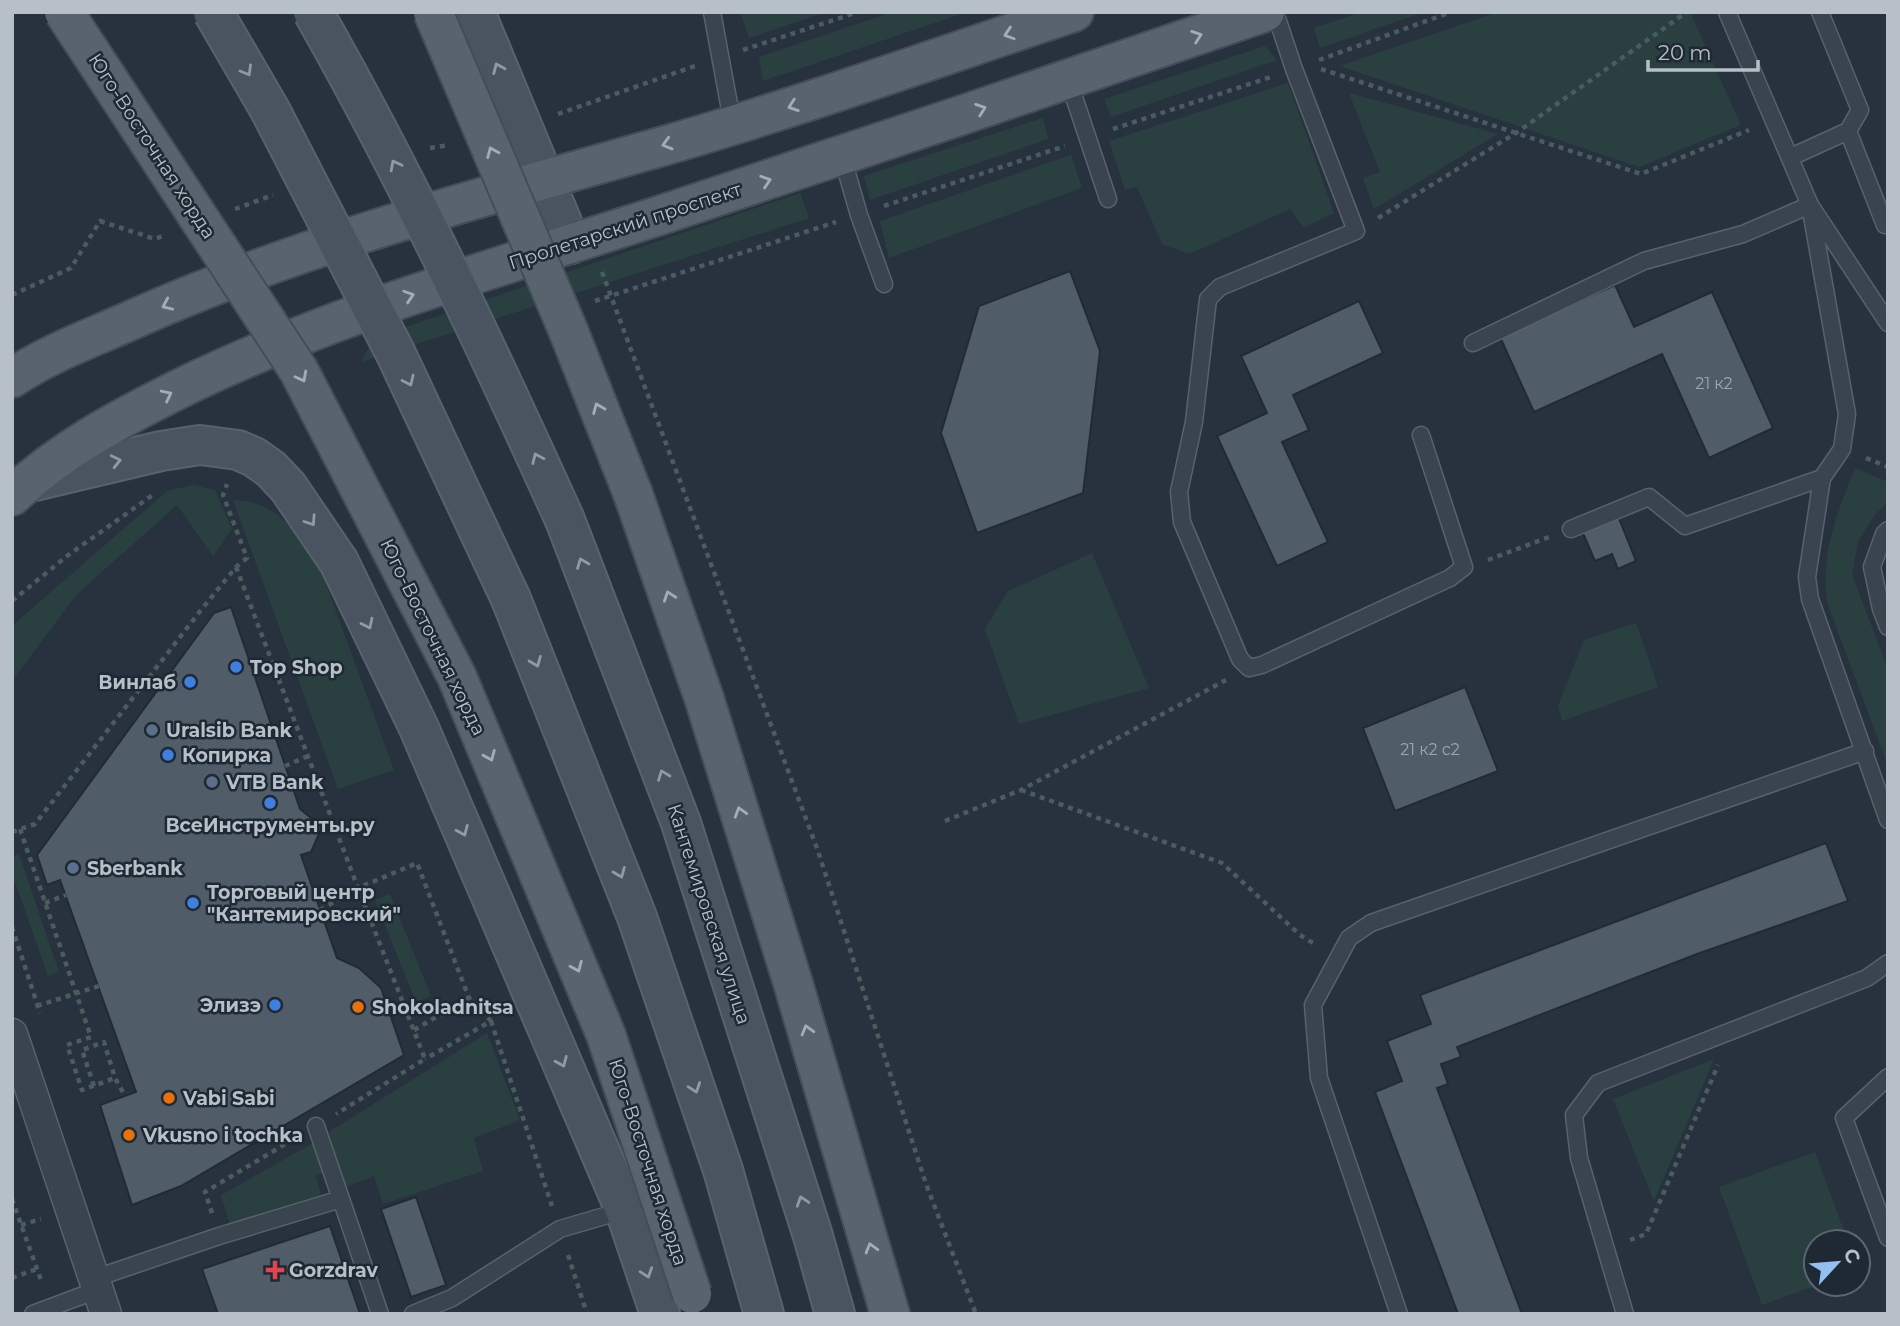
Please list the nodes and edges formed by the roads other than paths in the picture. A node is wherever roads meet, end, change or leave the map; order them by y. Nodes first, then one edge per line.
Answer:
1 (64, 12) edge
2 (213, 12) edge
3 (313, 12) edge
4 (433, 12) edge
5 (474, 12) edge
6 (712, 12) edge
7 (1073, 12) edge
8 (1265, 12) edge
9 (1275, 12) edge
10 (1727, 12) edge
11 (1820, 12) edge
12 (1068, 79) junction
13 (733, 126) junction
14 (1848, 131) junction
15 (842, 156) junction
16 (1791, 157) junction
17 (546, 179) junction
18 (1108, 199) dead end
19 (1810, 205) junction
20 (1885, 225) dead end
21 (580, 241) junction
22 (884, 284) dead end
23 (1887, 318) edge
24 (1473, 343) dead end
25 (15, 375) edge
26 (1421, 435) dead end
27 (1822, 478) junction
28 (19, 489) edge
29 (1571, 529) dead end
30 (1888, 530) edge
31 (1888, 627) edge
32 (1865, 751) junction
33 (1888, 820) edge
34 (1888, 963) edge
35 (12, 1034) edge
36 (1888, 1077) edge
37 (316, 1126) road end
38 (341, 1199) junction
39 (625, 1210) junction
40 (1888, 1238) edge
41 (99, 1294) edge
42 (683, 1307) edge
43 (33, 1314) edge
44 (380, 1314) edge
45 (413, 1314) edge
46 (764, 1314) edge
47 (835, 1314) edge
48 (890, 1314) edge
49 (1398, 1314) edge
50 (1625, 1314) edge

1 -> 42 main road, Юго-Восточная хорда, bridge
2 -> 46 main road, bridge
47 -> 3 main road, Кантемировская улица, bridge
48 -> 4 main road, bridge
17 -> 5 main road
6 - 13 lane
7 -> 13 main road
12 -> 8 main road, Пролетарский проспект
9 - 26 lane
10 - 16 lane
11 - 14 lane
15 -> 12 main road, Пролетарский проспект
12 - 18 lane
13 -> 17 main road
14 - 16 lane
14 - 20 lane
21 -> 15 main road, Пролетарский проспект
15 - 22 lane
16 - 19 lane
17 - 21 main road
17 -> 25 main road
19 - 23 lane
19 - 24 lane
19 - 27 lane
28 -> 21 main road, Пролетарский проспект
27 - 29 lane
27 - 32 lane
28 -> 39 main road
30 - 31 lane
32 - 33 lane
32 - 49 lane
34 - 50 lane
35 - 41 street
36 - 40 lane
37 - 38 lane
38 - 41 lane
38 - 44 lane
39 -> 42 main road
39 - 45 lane
41 - 43 lane

